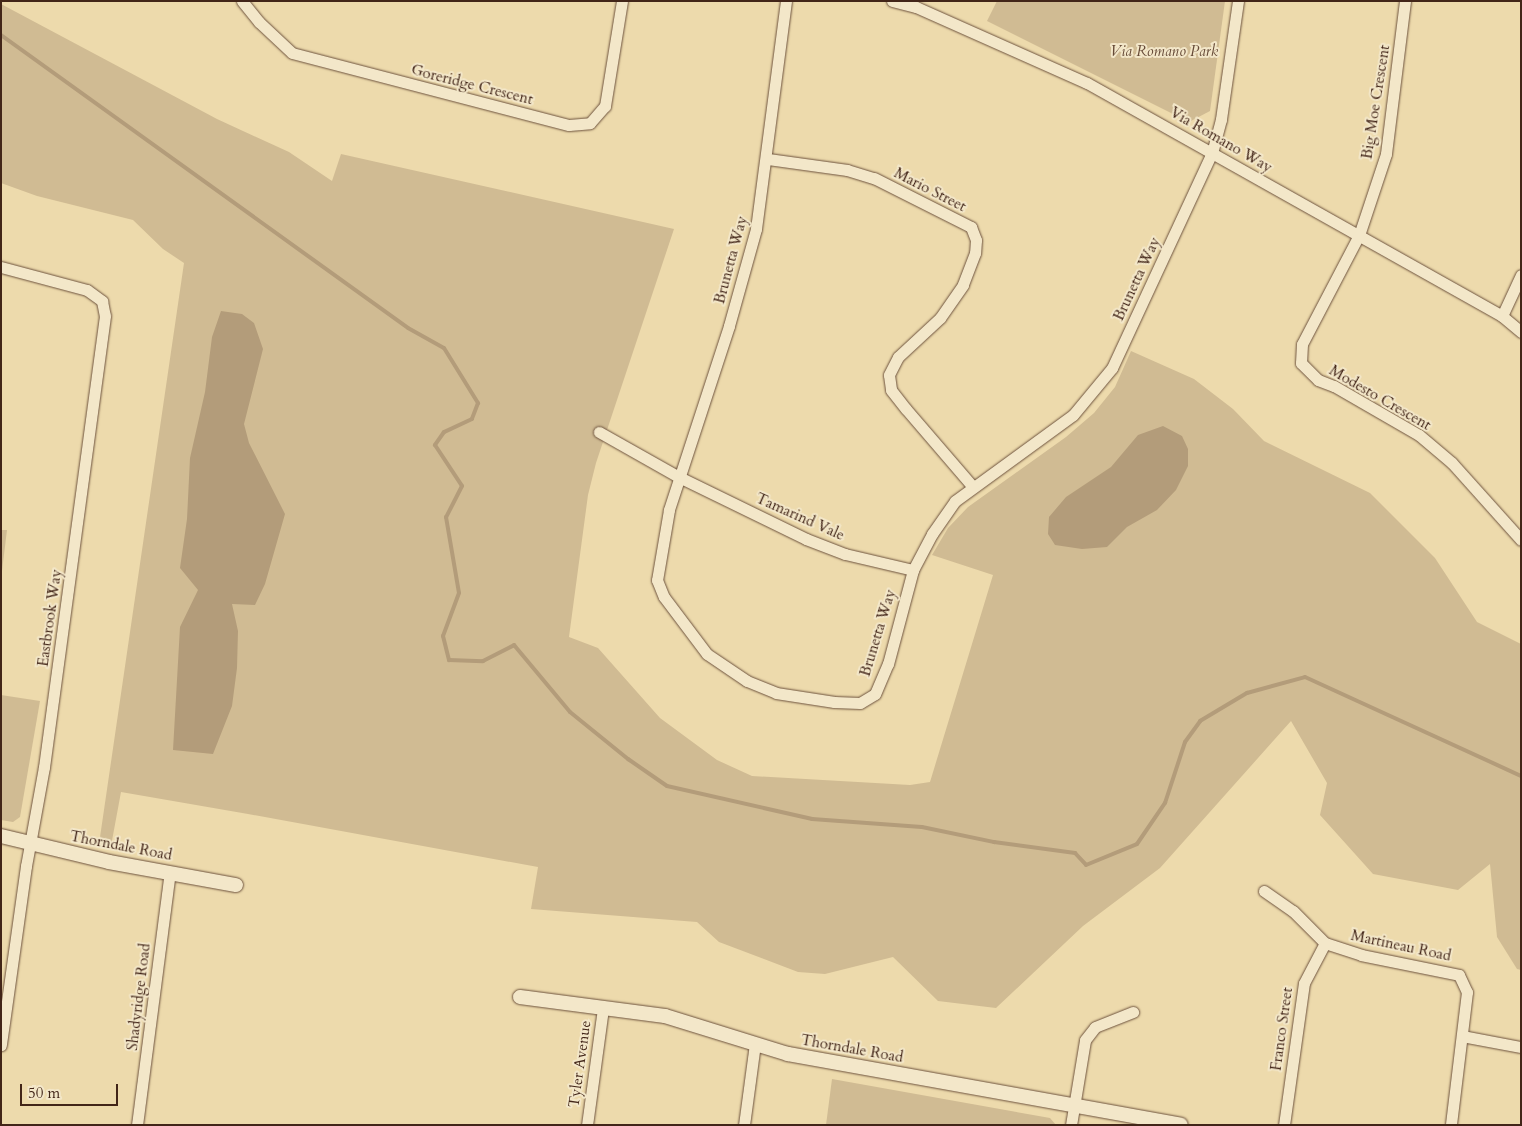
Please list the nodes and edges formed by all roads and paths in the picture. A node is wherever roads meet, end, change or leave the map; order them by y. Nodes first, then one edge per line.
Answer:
1 (242, 1) edge
2 (622, 1) edge
3 (786, 1) edge
4 (892, 1) edge
5 (1238, 1) edge
6 (1405, 1) edge
7 (1212, 152) junction
8 (768, 159) junction
9 (1359, 235) junction
10 (1, 267) edge
11 (1521, 274) edge
12 (1502, 316) junction
13 (1521, 332) edge
14 (599, 432) dead end
15 (679, 477) junction
16 (973, 486) junction
17 (1521, 540) edge
18 (913, 570) junction
19 (1, 836) edge
20 (30, 843) junction
21 (170, 872) junction
22 (236, 885) dead end
23 (1264, 891) dead end
24 (1325, 943) junction
25 (520, 997) dead end
26 (603, 1008) junction
27 (1133, 1012) dead end
28 (1462, 1036) junction
29 (755, 1044) junction
30 (1, 1045) edge
31 (1521, 1047) edge
32 (1074, 1105) junction
33 (137, 1125) edge
34 (587, 1125) edge
35 (744, 1125) edge
36 (1071, 1125) edge
37 (1181, 1125) edge
38 (1284, 1125) edge
39 (1451, 1125) edge

1 - 2 street, Goreridge Crescent
3 - 8 street, Brunetta Way
4 - 7 street, Via Romano Way
5 - 7 street, Brunetta Way
6 - 9 street, Big Moe Crescent
7 - 9 street, Via Romano Way
7 - 16 street, Brunetta Way
8 - 15 street, Brunetta Way
8 - 16 street, Mario Street
9 - 12 street, Via Romano Way
9 - 17 street, Modesto Crescent
10 - 20 street, Eastbrook Way
11 - 12 street
12 - 13 street, Via Romano Way
14 - 15 street, Tamarind Vale
15 - 18 street, Tamarind Vale
15 - 18 street, Brunetta Way
16 - 18 street, Brunetta Way
19 - 20 street, Thorndale Road
20 - 21 street, Thorndale Road
20 - 30 street, Eastbrook Way
21 - 22 street, Thorndale Road
21 - 33 street, Shadyridge Road
23 - 24 street, Martineau Road
24 - 28 street, Martineau Road
24 - 38 street, Franco Street
25 - 26 street, Thorndale Road
26 - 29 street, Thorndale Road
26 - 34 street, Tyler Avenue
27 - 32 street
28 - 31 street
28 - 39 street, Martineau Road
29 - 32 street, Thorndale Road
29 - 35 street
32 - 36 street
32 - 37 street, Thorndale Road

